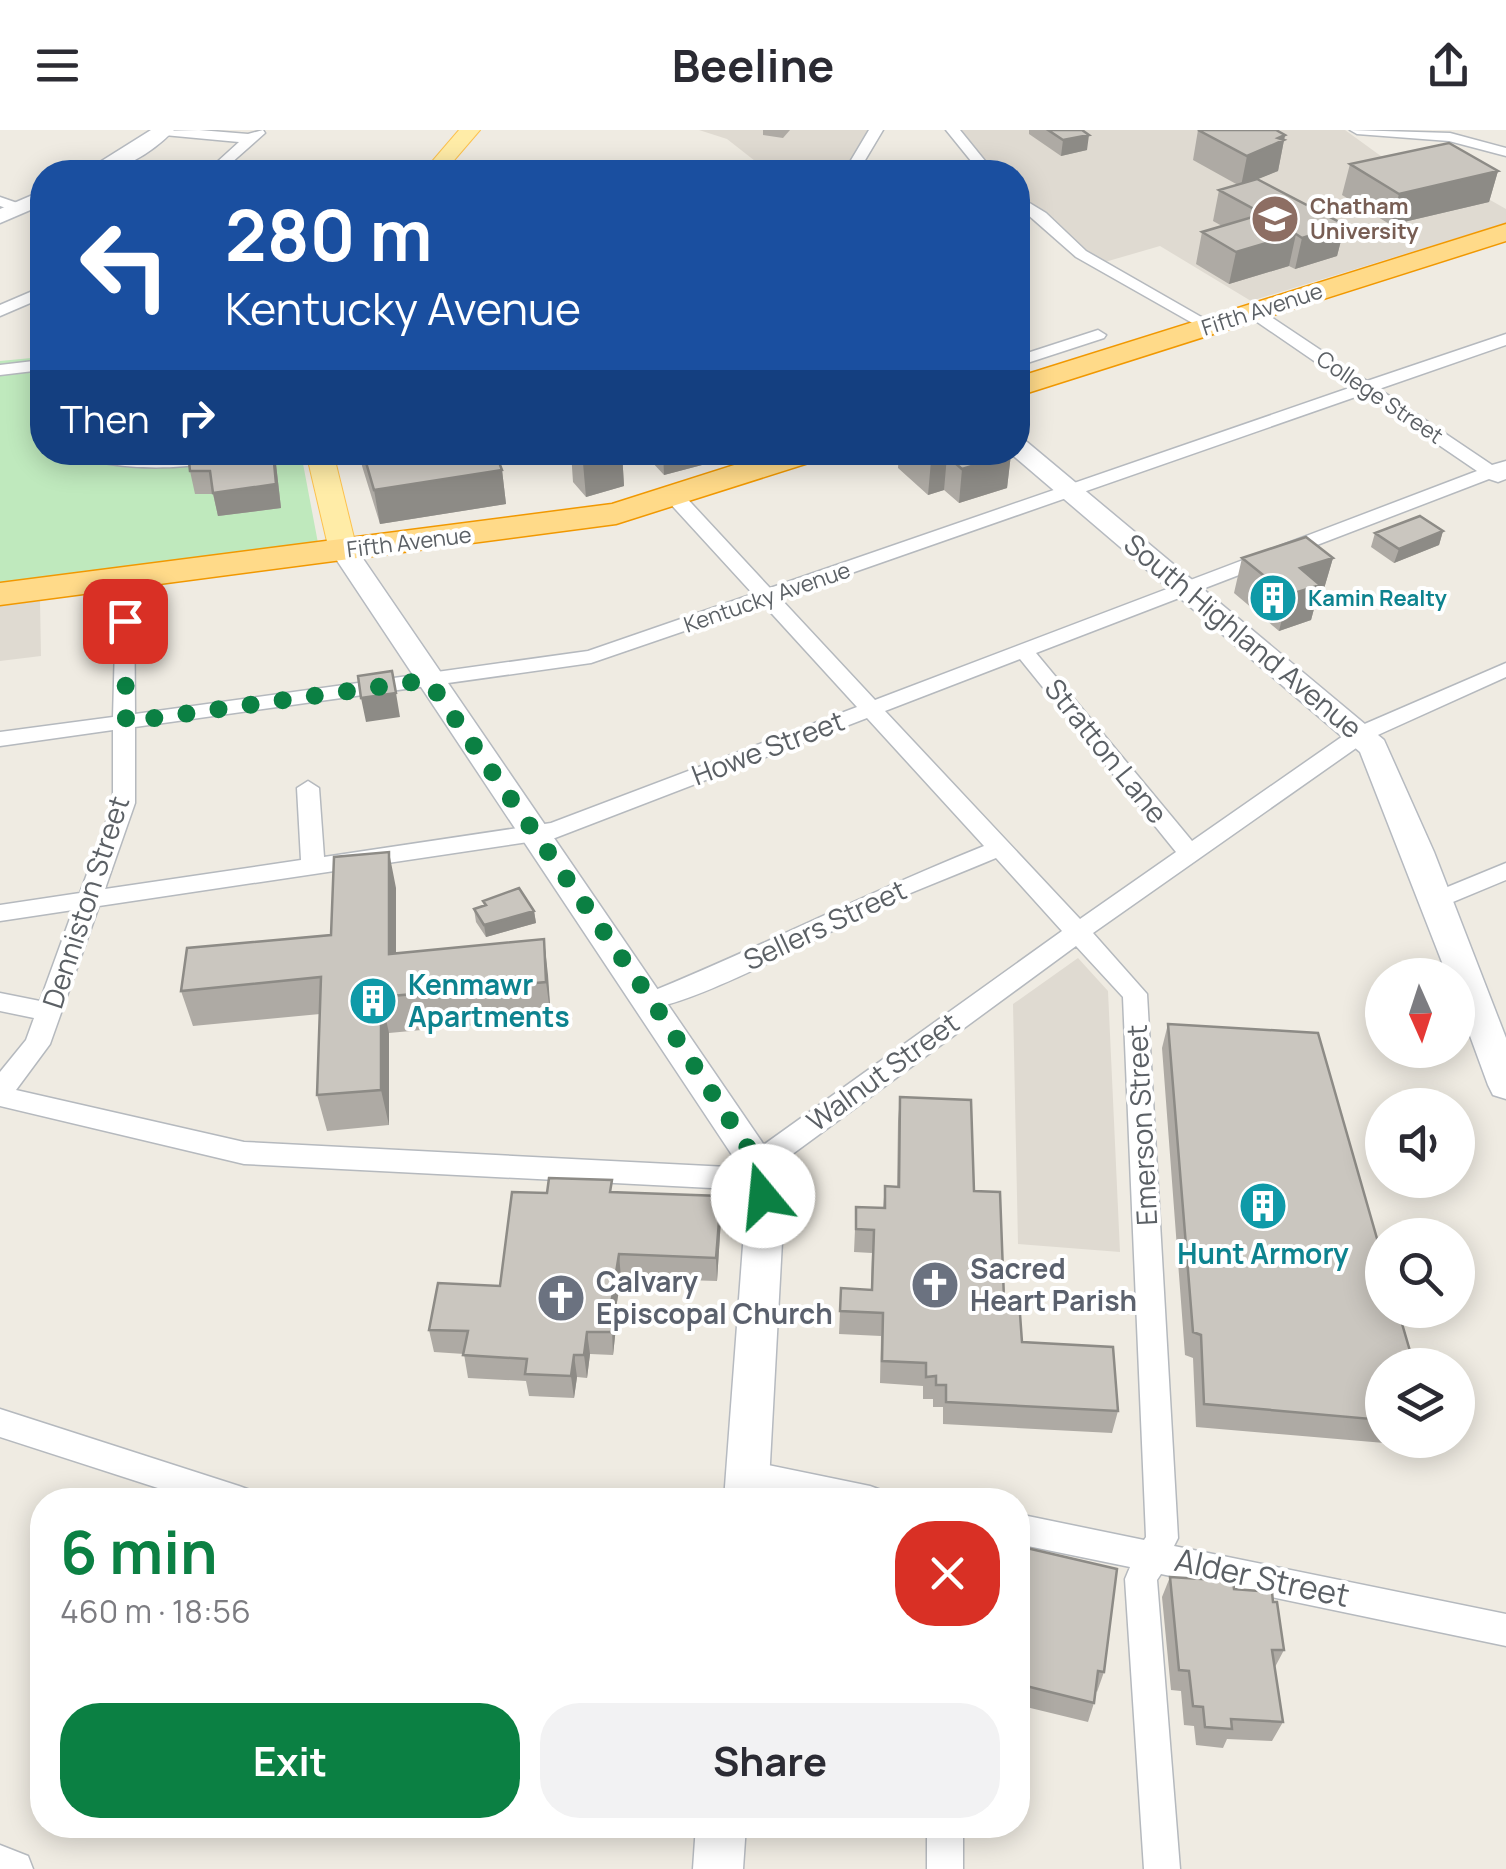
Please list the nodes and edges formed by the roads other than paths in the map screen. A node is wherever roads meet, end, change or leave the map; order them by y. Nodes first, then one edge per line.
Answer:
1 (164, 130) edge
2 (470, 130) edge
3 (876, 130) edge
4 (953, 130) edge
5 (1358, 130) edge
6 (257, 134) edge
7 (1506, 152) edge
8 (121, 160) edge
9 (227, 160) edge
10 (443, 160) edge
11 (859, 160) edge
12 (977, 160) edge
13 (30, 201) edge
14 (1030, 208) edge
15 (6, 209) edge
16 (1500, 238) edge
17 (30, 297) edge
18 (1, 310) edge
19 (1253, 312) junction
20 (1209, 326) junction
21 (1098, 336) dead end
22 (1506, 339) edge
23 (1030, 357) edge
24 (30, 367) edge
25 (0, 370) edge
26 (1030, 383) edge
27 (1364, 388) junction
28 (1030, 457) edge
29 (322, 465) edge
30 (770, 465) edge
31 (1501, 474) edge
32 (1070, 491) junction
33 (673, 496) junction
34 (344, 550) junction
35 (124, 578) junction
36 (1188, 588) junction
37 (0, 594) edge
38 (770, 596) junction
39 (1023, 650) junction
40 (1506, 668) edge
41 (428, 680) junction
42 (874, 708) junction
43 (126, 722) junction
44 (1360, 734) junction
45 (0, 739) edge
46 (308, 788) dead end
47 (534, 836) junction
48 (1000, 848) junction
49 (1188, 852) junction
50 (313, 868) junction
51 (1506, 872) edge
52 (89, 901) junction
53 (1436, 901) junction
54 (0, 913) edge
55 (1078, 933) junction
56 (652, 1001) junction
57 (0, 1002) edge
58 (50, 1012) junction
59 (1506, 1085) edge
60 (0, 1094) edge
61 (758, 1164) junction
62 (0, 1423) edge
63 (201, 1488) edge
64 (748, 1488) edge
65 (1030, 1531) edge
66 (1150, 1556) junction
67 (1506, 1630) edge
68 (720, 1838) edge
69 (945, 1838) edge
70 (0, 1863) edge
71 (15, 1869) edge
72 (718, 1869) edge
73 (945, 1869) edge
74 (1162, 1869) edge

1 - 6 street
1 - 8 main road
2 - 10 main road
3 - 11 street
4 - 12 street
5 - 7 street
6 - 9 street
13 - 15 main road
14 - 20 street
16 - 19 highway, Fifth Avenue
17 - 18 street
19 - 20 highway, Fifth Avenue
19 - 27 street, College Street
20 - 26 highway, Fifth Avenue
21 - 23 street
22 - 27 street, Kentucky Avenue
24 - 25 street
27 - 31 street, College Street
27 - 32 street, Kentucky Avenue
28 - 32 main road, South Highland Avenue
29 - 34 main road
30 - 33 highway, Fifth Avenue
31 - 36 street, Howe Street
32 - 36 main road, South Highland Avenue
32 - 38 street, Kentucky Avenue
33 - 34 highway, Fifth Avenue
33 - 38 street, Emerson Street
34 - 35 highway, Fifth Avenue
34 - 41 main road
35 - 37 highway, Fifth Avenue
35 - 43 street, Denniston Street
36 - 39 street, Howe Street
36 - 44 main road, South Highland Avenue
38 - 41 street, Kentucky Avenue
38 - 42 street, Emerson Street
39 - 42 street, Howe Street
39 - 49 street, Stratton Lane
40 - 44 street, Walnut Street
41 - 43 street, Kentucky Avenue
41 - 47 main road
42 - 47 street, Howe Street
42 - 48 street, Emerson Street
43 - 45 street, Kentucky Avenue
43 - 52 street, Denniston Street
44 - 49 street, Walnut Street
44 - 53 main road, South Highland Avenue
46 - 50 street
47 - 50 street, Howe Street
47 - 56 main road
48 - 55 street, Emerson Street
48 - 56 street, Sellers Street
49 - 55 street, Walnut Street
50 - 52 street, Howe Street
51 - 53 street
52 - 54 street, Howe Street
52 - 58 street, Denniston Street
53 - 59 main road, South Highland Avenue
55 - 61 street, Walnut Street
55 - 66 street, Emerson Street
56 - 61 main road
57 - 58 street
58 - 60 street, Denniston Street
60 - 61 street, Walnut Street
61 - 64 main road
62 - 63 street
65 - 66 street, Alder Street
66 - 67 street, Alder Street
66 - 74 street, Emerson Street
68 - 72 main road
69 - 73 street
70 - 71 street

